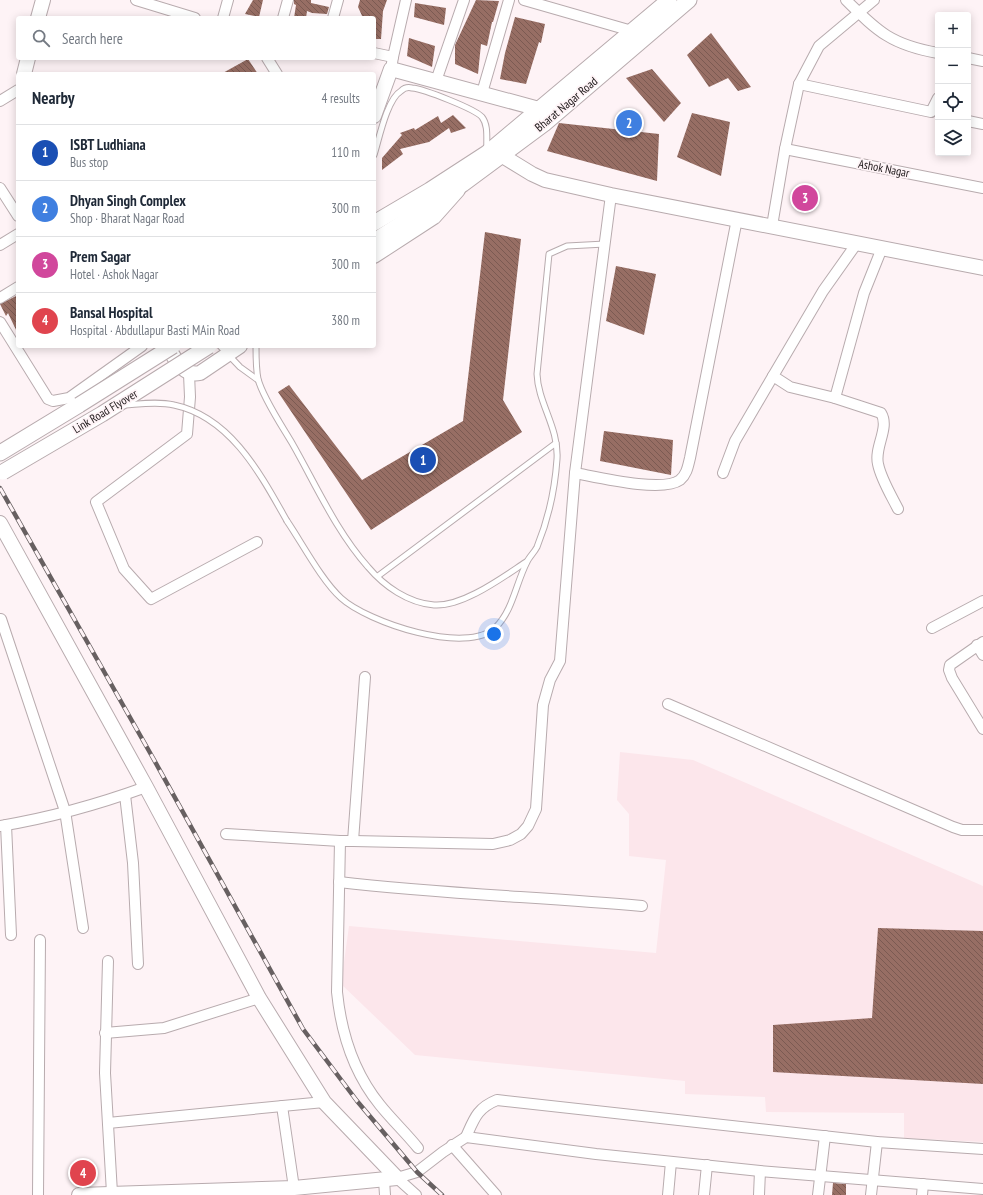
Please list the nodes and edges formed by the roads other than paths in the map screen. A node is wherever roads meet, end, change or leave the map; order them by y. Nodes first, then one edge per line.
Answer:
1 (43, 0) edge
2 (136, 0) edge
3 (228, 0) edge
4 (288, 0) edge
5 (338, 0) edge
6 (406, 0) edge
7 (464, 0) edge
8 (509, 0) edge
9 (524, 0) edge
10 (669, 0) edge
11 (689, 0) edge
12 (846, 0) edge
13 (874, 0) edge
14 (163, 4) edge
15 (859, 13) junction
16 (39, 16) edge
17 (190, 16) edge
18 (224, 16) edge
19 (284, 16) edge
20 (334, 16) edge
21 (632, 31) junction
22 (935, 52) edge
23 (376, 54) edge
24 (971, 59) edge
25 (28, 60) edge
26 (268, 60) edge
27 (983, 61) edge
28 (392, 63) junction
29 (24, 72) edge
30 (276, 72) edge
31 (436, 81) junction
32 (799, 84) junction
33 (16, 91) edge
34 (482, 93) junction
35 (0, 101) edge
36 (539, 109) junction
37 (376, 110) edge
38 (935, 113) edge
39 (971, 122) edge
40 (983, 124) edge
41 (376, 149) edge
42 (785, 149) junction
43 (494, 154) junction
44 (463, 184) junction
45 (0, 188) edge
46 (983, 188) edge
47 (611, 195) junction
48 (433, 196) junction
49 (16, 213) edge
50 (737, 219) junction
51 (376, 222) edge
52 (772, 226) junction
53 (16, 235) edge
54 (376, 239) edge
55 (857, 243) junction
56 (605, 244) junction
57 (0, 245) edge
58 (882, 248) junction
59 (376, 255) edge
60 (983, 268) edge
61 (16, 288) edge
62 (0, 298) edge
63 (0, 322) edge
64 (15, 340) edge
65 (19, 348) edge
66 (139, 348) edge
67 (169, 348) edge
68 (170, 348) edge
69 (206, 348) edge
70 (234, 348) edge
71 (256, 348) edge
72 (224, 351) edge
73 (189, 374) junction
74 (773, 376) junction
75 (258, 380) junction
76 (836, 398) junction
77 (115, 406) junction
78 (556, 443) junction
79 (0, 453) edge
80 (0, 473) edge
81 (575, 473) junction
82 (723, 473) dead end
83 (898, 510) dead end
84 (0, 523) edge
85 (257, 542) dead end
86 (527, 561) junction
87 (378, 576) junction
88 (983, 600) edge
89 (1, 619) dead end
90 (932, 628) dead end
91 (980, 644) edge
92 (983, 655) edge
93 (365, 677) dead end
94 (668, 704) dead end
95 (983, 729) edge
96 (146, 787) junction
97 (125, 795) junction
98 (65, 811) junction
99 (3, 826) edge
100 (983, 830) edge
101 (226, 834) dead end
102 (340, 841) junction
103 (353, 841) junction
104 (339, 882) junction
105 (642, 906) dead end
106 (83, 928) dead end
107 (11, 936) dead end
108 (40, 940) dead end
109 (108, 961) dead end
110 (138, 964) dead end
111 (259, 998) junction
112 (106, 1033) junction
113 (324, 1102) junction
114 (282, 1106) junction
115 (108, 1123) junction
116 (825, 1136) junction
117 (466, 1137) junction
118 (877, 1142) junction
119 (452, 1145) junction
120 (418, 1148) dead end
121 (983, 1149) edge
122 (671, 1162) junction
123 (707, 1165) junction
124 (760, 1172) junction
125 (819, 1176) junction
126 (390, 1179) junction
127 (873, 1180) junction
128 (923, 1184) junction
129 (294, 1188) junction
130 (952, 1191) edge
131 (977, 1191) edge
132 (112, 1193) junction
133 (94, 1194) edge
134 (38, 1195) edge
135 (79, 1195) edge
136 (385, 1195) edge
137 (416, 1195) edge
138 (496, 1195) edge
139 (668, 1195) edge
140 (704, 1195) edge
141 (759, 1195) edge
142 (818, 1195) edge
143 (871, 1195) edge
144 (922, 1195) edge

1 - 16 street
2 - 14 street
3 - 18 street
4 - 19 street
5 - 20 street
6 - 28 street
7 - 31 street
8 - 34 street
9 - 21 street
10 - 21 main road, Bharat Nagar Road
11 - 43 main road, Bharat Nagar Road
12 - 15 street
13 - 15 street
14 - 17 street
15 - 22 street
15 - 32 street
21 - 36 main road, Bharat Nagar Road
23 - 28 street
24 - 27 street
25 - 29 street
26 - 30 street
28 - 31 street
28 - 37 street
31 - 34 street
32 - 38 street
32 - 42 street
33 - 35 street
34 - 36 street
36 - 43 main road, Bharat Nagar Road
39 - 40 street
41 - 43 lane
42 - 46 street, Ashok Nagar
42 - 52 street
43 - 44 main road, Bharat Nagar Road
43 - 47 street
43 - 48 main road, Bharat Nagar Road
44 - 48 main road, Bharat Nagar Road
44 - 59 street
45 - 49 street
47 - 50 street
47 - 56 street
48 - 51 main road
48 - 54 main road
50 - 52 street
50 - 81 street
52 - 55 street
53 - 57 street
55 - 58 street
55 - 74 street
56 - 78 lane
56 - 81 street
58 - 60 street
58 - 76 street
61 - 62 street
63 - 64 street
65 - 66 street
67 - 73 street
68 - 79 main road, Link Road Flyover, bridge
69 - 77 main road, Link Road Flyover, bridge
70 - 72 street
71 - 75 lane
72 - 73 street
72 - 75 lane
73 - 85 street
74 - 76 street
74 - 82 street
75 - 87 lane
76 - 83 street
77 - 80 main road, Link Road Flyover, bridge
77 - 86 lane, bridge
78 - 86 lane
78 - 87 lane
81 - 103 street
84 - 96 street
86 - 87 lane
88 - 90 street
89 - 98 street
91 - 92 street
91 - 95 street
93 - 103 street
94 - 100 street
96 - 97 street
96 - 111 street
97 - 98 street
97 - 110 street
98 - 99 street
98 - 106 street
99 - 107 street
101 - 102 street
102 - 103 street
102 - 104 street
104 - 105 street
104 - 120 street
108 - 134 street
109 - 112 street
111 - 112 street
111 - 113 street
112 - 115 street
113 - 114 street
113 - 126 street
114 - 115 street
114 - 129 street
115 - 132 street
116 - 117 street
116 - 118 street
116 - 125 street
117 - 119 street
117 - 122 street
118 - 121 street
118 - 127 street
119 - 126 street
119 - 138 street
122 - 123 street
122 - 139 street
123 - 124 street
123 - 140 street
124 - 125 street
124 - 141 street
125 - 127 street
125 - 142 street
126 - 129 street
126 - 136 street
126 - 137 street
127 - 128 street
127 - 143 street
128 - 130 street
128 - 144 street
129 - 132 street
130 - 131 street
132 - 133 street
133 - 135 street

